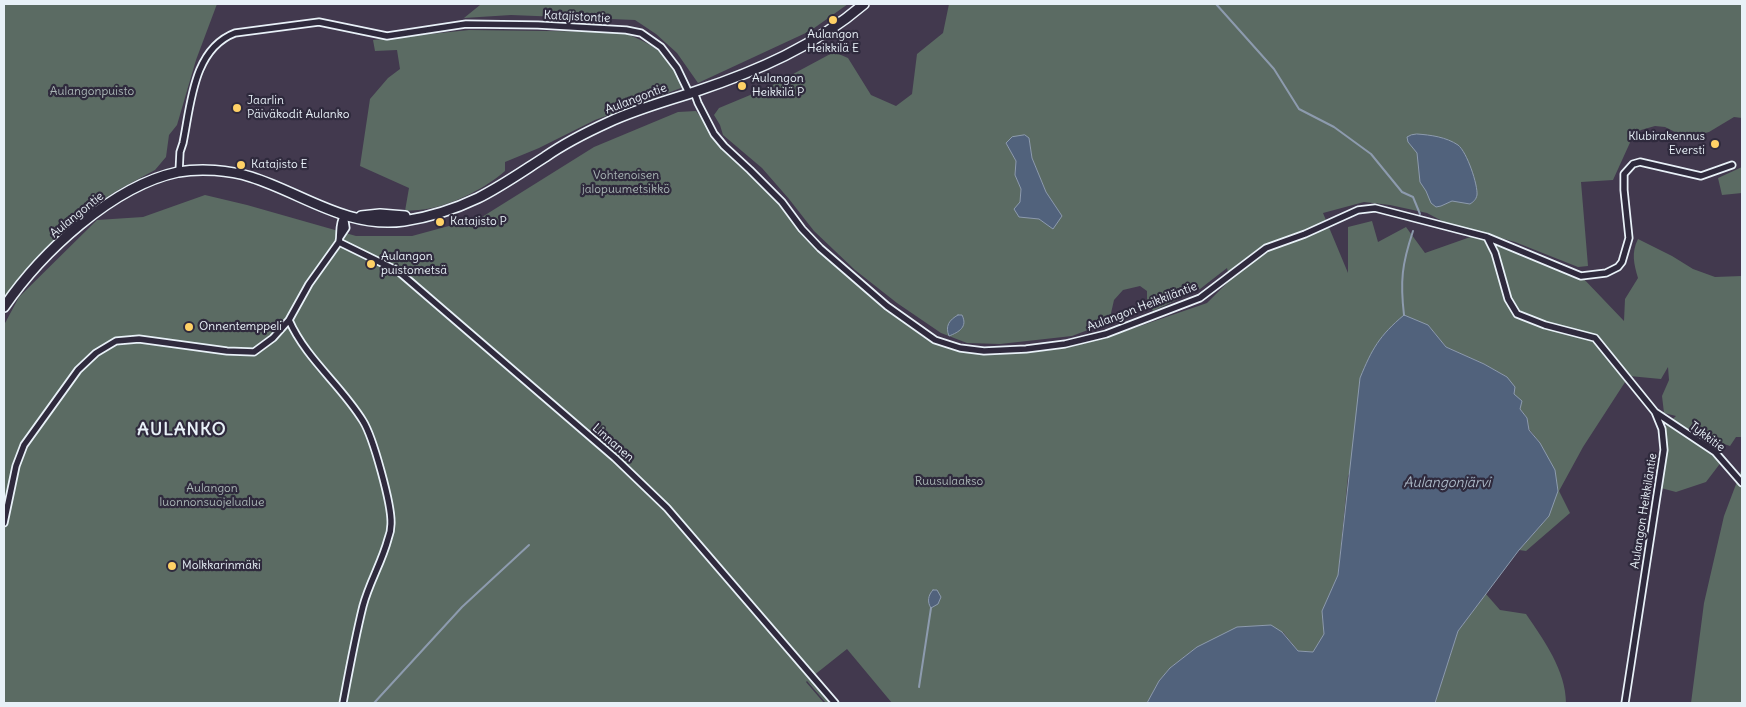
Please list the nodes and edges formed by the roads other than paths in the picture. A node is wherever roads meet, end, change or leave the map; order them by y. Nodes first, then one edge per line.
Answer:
1 (864, 4) edge
2 (692, 92) junction
3 (1732, 165) dead end
4 (179, 172) junction
5 (344, 215) junction
6 (1487, 237) junction
7 (340, 240) junction
8 (4, 307) edge
9 (289, 320) junction
10 (1655, 412) junction
11 (1742, 483) edge
12 (4, 523) edge
13 (343, 703) edge
14 (835, 703) edge
15 (1625, 703) edge

1 - 2 street, Aulangontie
2 - 4 street, Katajistontie
2 - 5 street, Aulangontie
2 - 6 street, Aulangon Heikkiläntie
3 - 6 street
4 - 5 street, Aulangontie
4 - 8 street, Aulangontie
5 - 7 street
6 - 10 street, Aulangon Heikkiläntie
7 - 9 street
7 - 14 street, Linnanen
9 - 12 street
9 - 13 street
10 - 11 street, Tykkitie
10 - 15 street, Aulangon Heikkiläntie

